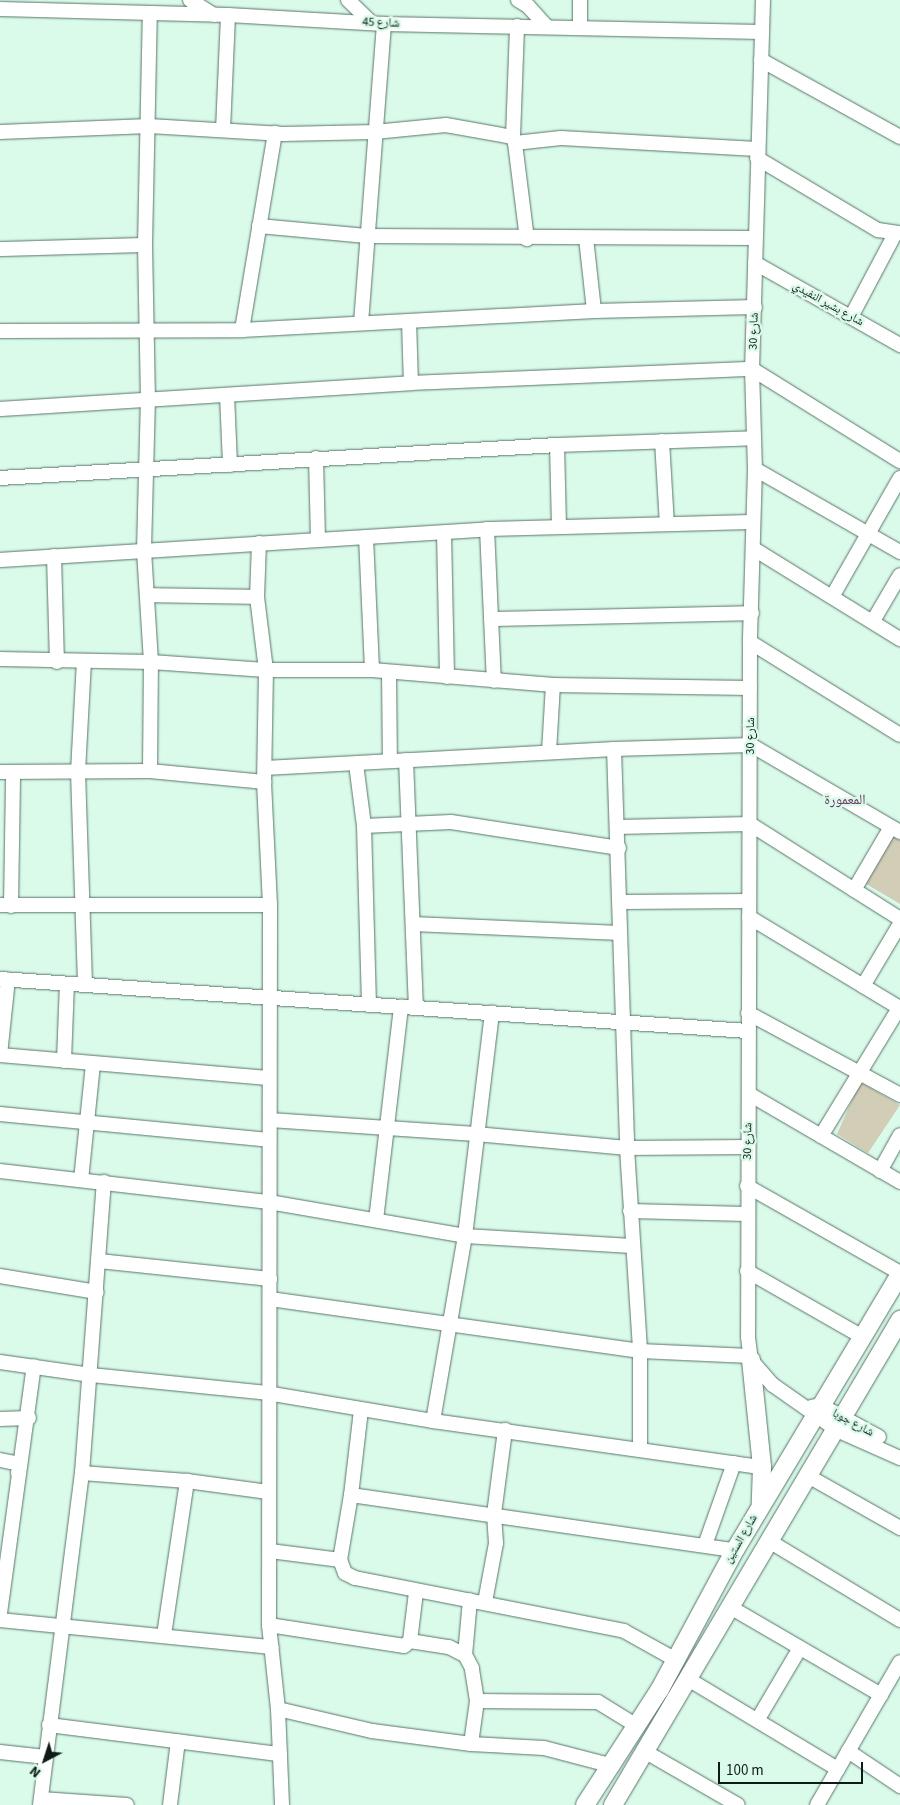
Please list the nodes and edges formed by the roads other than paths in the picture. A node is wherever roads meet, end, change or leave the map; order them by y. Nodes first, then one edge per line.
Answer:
1 (3, 0) edge
2 (190, 0) edge
3 (348, 0) edge
4 (518, 0) edge
5 (580, 0) edge
6 (763, 0) edge
7 (0, 8) edge
8 (150, 14) junction
9 (221, 15) junction
10 (378, 24) junction
11 (517, 26) junction
12 (580, 26) junction
13 (546, 27) junction
14 (761, 32) junction
15 (761, 60) junction
16 (149, 126) junction
17 (223, 130) junction
18 (0, 132) edge
19 (375, 132) junction
20 (275, 133) junction
21 (900, 137) edge
22 (514, 140) junction
23 (757, 154) junction
24 (259, 226) junction
25 (897, 234) edge
26 (368, 236) junction
27 (586, 238) junction
28 (755, 238) junction
29 (527, 239) junction
30 (145, 246) junction
31 (0, 249) edge
32 (755, 263) junction
33 (755, 307) junction
34 (594, 311) junction
35 (850, 317) junction
36 (410, 321) junction
37 (362, 324) junction
38 (242, 330) junction
39 (0, 331) edge
40 (145, 332) junction
41 (900, 345) edge
42 (752, 369) junction
43 (411, 384) junction
44 (227, 395) junction
45 (148, 401) junction
46 (0, 409) edge
47 (754, 438) junction
48 (662, 441) junction
49 (557, 445) junction
50 (316, 458) junction
51 (900, 461) edge
52 (230, 465) junction
53 (148, 467) junction
54 (754, 469) junction
55 (0, 478) edge
56 (900, 478) edge
57 (753, 522) junction
58 (667, 524) junction
59 (559, 526) junction
60 (487, 529) junction
61 (444, 533) junction
62 (867, 533) junction
63 (366, 537) junction
64 (318, 539) junction
65 (259, 543) junction
66 (754, 548) junction
67 (144, 550) junction
68 (900, 552) edge
69 (54, 556) junction
70 (0, 560) edge
71 (900, 575) edge
72 (147, 595) junction
73 (257, 596) junction
74 (832, 597) junction
75 (752, 613) junction
76 (490, 618) junction
77 (873, 621) junction
78 (900, 639) edge
79 (750, 642) junction
80 (0, 659) edge
81 (84, 661) junction
82 (57, 662) junction
83 (151, 662) junction
84 (266, 670) junction
85 (372, 670) junction
86 (389, 672) junction
87 (447, 677) junction
88 (494, 681) junction
89 (552, 686) junction
90 (750, 688) junction
91 (900, 736) edge
92 (751, 745) junction
93 (614, 749) junction
94 (549, 752) junction
95 (406, 760) junction
96 (390, 761) junction
97 (356, 764) junction
98 (150, 771) junction
99 (6, 772) edge
100 (78, 772) junction
101 (264, 775) junction
102 (407, 824) junction
103 (750, 824) junction
104 (364, 826) junction
105 (617, 827) junction
106 (896, 829) edge
107 (619, 848) junction
108 (854, 890) junction
109 (749, 901) junction
110 (621, 902) junction
111 (270, 905) junction
112 (5, 906) edge
113 (83, 907) junction
114 (749, 917) junction
115 (900, 919) edge
116 (414, 924) junction
117 (900, 924) edge
118 (619, 933) junction
119 (4, 979) edge
120 (67, 984) junction
121 (85, 985) junction
122 (863, 986) junction
123 (271, 997) junction
124 (368, 1003) junction
125 (401, 1006) junction
126 (416, 1006) junction
127 (899, 1008) edge
128 (492, 1013) junction
129 (748, 1013) junction
130 (623, 1024) junction
131 (748, 1031) junction
132 (0, 1055) edge
133 (64, 1061) junction
134 (93, 1064) junction
135 (860, 1072) junction
136 (268, 1078) junction
137 (749, 1094) junction
138 (900, 1095) edge
139 (0, 1114) edge
140 (270, 1120) junction
141 (86, 1121) junction
142 (386, 1128) junction
143 (476, 1134) junction
144 (900, 1135) edge
145 (821, 1136) junction
146 (269, 1140) junction
147 (748, 1147) junction
148 (627, 1148) junction
149 (0, 1171) edge
150 (880, 1171) junction
151 (81, 1180) junction
152 (104, 1182) junction
153 (900, 1182) edge
154 (747, 1186) junction
155 (269, 1202) junction
156 (630, 1211) junction
157 (746, 1214) junction
158 (376, 1220) junction
159 (465, 1236) junction
160 (632, 1246) junction
161 (99, 1261) junction
162 (746, 1271) junction
163 (900, 1274) edge
164 (0, 1276) edge
165 (270, 1280) junction
166 (97, 1292) junction
167 (270, 1300) junction
168 (449, 1325) junction
169 (898, 1329) edge
170 (861, 1336) junction
171 (640, 1351) junction
172 (750, 1358) junction
173 (0, 1362) edge
174 (34, 1366) junction
175 (91, 1375) junction
176 (267, 1393) junction
177 (361, 1410) junction
178 (813, 1410) junction
179 (0, 1418) edge
180 (28, 1418) junction
181 (433, 1421) junction
182 (840, 1424) junction
183 (505, 1430) junction
184 (640, 1448) junction
185 (900, 1449) edge
186 (900, 1458) edge
187 (0, 1460) edge
188 (734, 1463) junction
189 (20, 1464) junction
190 (762, 1467) junction
191 (82, 1473) junction
192 (808, 1476) junction
193 (188, 1481) junction
194 (268, 1492) junction
195 (351, 1495) junction
196 (761, 1504) junction
197 (494, 1514) junction
198 (900, 1528) edge
199 (769, 1541) junction
200 (705, 1545) junction
201 (734, 1550) junction
202 (270, 1551) junction
203 (340, 1560) junction
204 (416, 1592) junction
205 (470, 1600) junction
206 (486, 1602) junction
207 (730, 1606) junction
208 (0, 1611) edge
209 (0, 1620) edge
210 (900, 1620) edge
211 (62, 1625) junction
212 (269, 1625) junction
213 (164, 1635) junction
214 (410, 1642) junction
215 (272, 1648) junction
216 (800, 1648) junction
217 (465, 1655) junction
218 (676, 1660) junction
219 (900, 1662) edge
220 (688, 1680) junction
221 (881, 1695) junction
222 (478, 1701) junction
223 (278, 1709) junction
224 (758, 1719) junction
225 (49, 1725) junction
226 (637, 1726) junction
227 (178, 1741) junction
228 (471, 1744) junction
229 (848, 1750) junction
230 (644, 1751) junction
231 (0, 1752) edge
232 (280, 1754) junction
233 (46, 1757) junction
234 (613, 1766) junction
235 (838, 1769) junction
236 (900, 1786) edge
237 (40, 1802) edge
238 (127, 1805) edge
239 (170, 1805) edge
240 (282, 1805) edge
241 (585, 1805) edge
242 (613, 1805) edge
243 (738, 1805) edge
244 (816, 1805) edge

1 - 7 street
2 - 9 street
3 - 10 street
4 - 13 street
5 - 12 street
6 - 14 street, شارع 30
7 - 8 street, شارع 45
8 - 9 street, شارع 45
8 - 16 street
9 - 10 street, شارع 45
9 - 17 street
10 - 11 street, شارع 45
10 - 19 street
11 - 13 street, شارع 45
11 - 22 street
12 - 13 street, شارع 45
12 - 14 street, شارع 45
14 - 15 street, شارع 30
15 - 21 street
15 - 23 street, شارع 30
16 - 17 street
16 - 18 street
16 - 30 street
17 - 20 street
19 - 20 street
19 - 22 street
19 - 26 street
20 - 24 street
22 - 23 street
22 - 29 street
23 - 25 street
23 - 28 street, شارع 30
24 - 26 street
24 - 38 street
25 - 35 street
26 - 29 street
26 - 37 street
27 - 28 street
27 - 29 street
27 - 34 street
28 - 32 street, شارع 30
30 - 31 street
30 - 40 street
32 - 33 street, شارع 30
32 - 35 street, شارع بشير النفيدي
33 - 34 street
33 - 42 street, شارع 30
34 - 36 street
35 - 41 street, شارع بشير النفيدي
36 - 37 street
36 - 43 street
37 - 38 street
38 - 40 street
39 - 40 street
40 - 45 street
42 - 43 street
42 - 47 street, شارع 30
42 - 51 street
43 - 44 street
44 - 45 street
44 - 52 street
45 - 46 street
45 - 53 street
47 - 48 street
47 - 54 street, شارع 30
48 - 49 street
48 - 58 street
49 - 50 street
49 - 59 street
50 - 52 street
50 - 64 street
52 - 53 street
53 - 55 street
53 - 67 street
54 - 57 street, شارع 30
54 - 62 street
56 - 62 street
57 - 58 street
57 - 66 street, شارع 30
58 - 59 street
59 - 60 street
60 - 61 street
60 - 76 street
61 - 63 street
61 - 87 street
62 - 68 street
62 - 74 street
63 - 64 street
63 - 85 street
64 - 65 street
65 - 67 street
65 - 73 street
66 - 74 street
66 - 75 street, شارع 30
67 - 69 street
67 - 72 street
69 - 70 street
69 - 82 street
71 - 77 street
72 - 73 street
72 - 83 street
73 - 84 street
74 - 77 street
75 - 76 street
75 - 79 street, شارع 30
76 - 88 street
77 - 78 street
79 - 90 street, شارع 30
79 - 91 street
80 - 82 street
81 - 82 street
81 - 83 street
81 - 100 street
83 - 84 street
83 - 98 street
84 - 85 street
84 - 101 street
85 - 86 street
86 - 87 street
86 - 96 street
87 - 88 street
88 - 89 street
89 - 90 street
89 - 94 street
90 - 92 street, شارع 30
92 - 93 street
92 - 103 street, شارع 30
92 - 106 street
93 - 94 street
93 - 105 street
94 - 95 street
95 - 96 street
95 - 102 street
96 - 97 street
97 - 101 street
97 - 104 street
98 - 100 street
98 - 101 street
99 - 100 street
99 - 112 street
100 - 113 street
101 - 111 street
102 - 104 street
102 - 107 street
102 - 116 street
103 - 105 street
103 - 108 street
103 - 109 street, شارع 30
104 - 124 street
105 - 107 street
106 - 108 street
107 - 110 street
108 - 115 street
109 - 110 street
109 - 114 street, شارع 30
110 - 118 street
111 - 113 street
111 - 123 street
112 - 113 street
113 - 121 street
114 - 122 street
114 - 129 street, شارع 30
116 - 118 street
116 - 126 street
117 - 122 street
118 - 130 street
119 - 120 street
119 - 132 street
120 - 121 street
120 - 133 street
121 - 123 street
122 - 127 street
123 - 124 street
123 - 136 street
124 - 125 street
125 - 126 street
125 - 142 street
126 - 128 street
127 - 135 street
128 - 130 street
128 - 143 street
129 - 131 street, شارع 30
129 - 135 street
130 - 131 street
130 - 148 street
131 - 137 street, شارع 30
132 - 133 street
133 - 134 street
134 - 136 street
134 - 141 street
135 - 138 street
135 - 145 street
136 - 140 street
137 - 145 street
137 - 147 street, شارع 30
139 - 141 street
140 - 142 street
140 - 146 street
141 - 146 street
141 - 151 street
142 - 143 street
142 - 158 street
143 - 148 street
143 - 159 street
144 - 150 street
145 - 150 street
146 - 155 street
147 - 148 street
147 - 154 street, شارع 30
148 - 156 street
149 - 151 street
150 - 153 street
151 - 152 street
152 - 155 street
152 - 161 street
154 - 157 street, شارع 30
154 - 163 street
155 - 158 street
155 - 165 street
156 - 157 street
156 - 160 street
157 - 162 street, شارع 30
158 - 159 street
159 - 160 street
159 - 168 street
160 - 171 street
161 - 165 street
161 - 166 street
162 - 170 street
162 - 172 street, شارع 30
163 - 170 main road, شارع الستين
164 - 166 street
165 - 167 street
166 - 175 street
167 - 168 street
167 - 176 street
168 - 171 street
168 - 181 street
169 - 182 main road, شارع الستين
170 - 178 main road, شارع الستين
171 - 172 street
171 - 184 street
172 - 178 street
172 - 190 main road
173 - 174 street
174 - 175 street
174 - 180 street
175 - 176 street
175 - 191 street
176 - 177 street
176 - 194 street
177 - 181 street
177 - 195 street
178 - 182 street
178 - 196 main road, شارع الستين
179 - 180 street
180 - 189 street
181 - 183 street
182 - 185 street, شارع جوبا
182 - 186 street, شارع جوبا
182 - 192 main road, شارع الستين
183 - 184 street
183 - 197 street
184 - 188 street
187 - 189 street
188 - 190 street
188 - 200 street
189 - 208 street
190 - 196 main road
191 - 193 street
191 - 211 street
192 - 198 street
192 - 199 main road, شارع الستين
193 - 194 street
193 - 213 street
194 - 202 street
195 - 197 street
195 - 203 street
196 - 201 main road, شارع الستين
197 - 200 street
197 - 206 street
199 - 207 main road, شارع الستين
199 - 210 street
200 - 201 street
201 - 218 main road, شارع الستين
202 - 203 street
202 - 212 street
203 - 204 street
204 - 205 street
204 - 214 street
205 - 206 street
205 - 217 street
206 - 218 street
207 - 216 street
207 - 220 main road, شارع الستين
209 - 211 street
211 - 213 street
211 - 225 street
212 - 214 street
212 - 215 street
213 - 215 street
214 - 217 street
215 - 223 street
216 - 221 street
216 - 224 street
217 - 222 street
218 - 226 main road, شارع الستين
219 - 221 street
220 - 224 street
220 - 230 main road, شارع الستين
221 - 229 street
222 - 226 street
222 - 228 street
223 - 228 street
223 - 232 street
224 - 235 street
225 - 227 street
225 - 233 street
226 - 234 main road, شارع الستين
227 - 232 street
227 - 239 street
228 - 234 street
229 - 235 street
229 - 236 street
230 - 242 main road, شارع الستين
230 - 243 street
231 - 233 street
232 - 240 street
233 - 237 street
234 - 241 main road, شارع الستين
235 - 244 street
237 - 238 street

